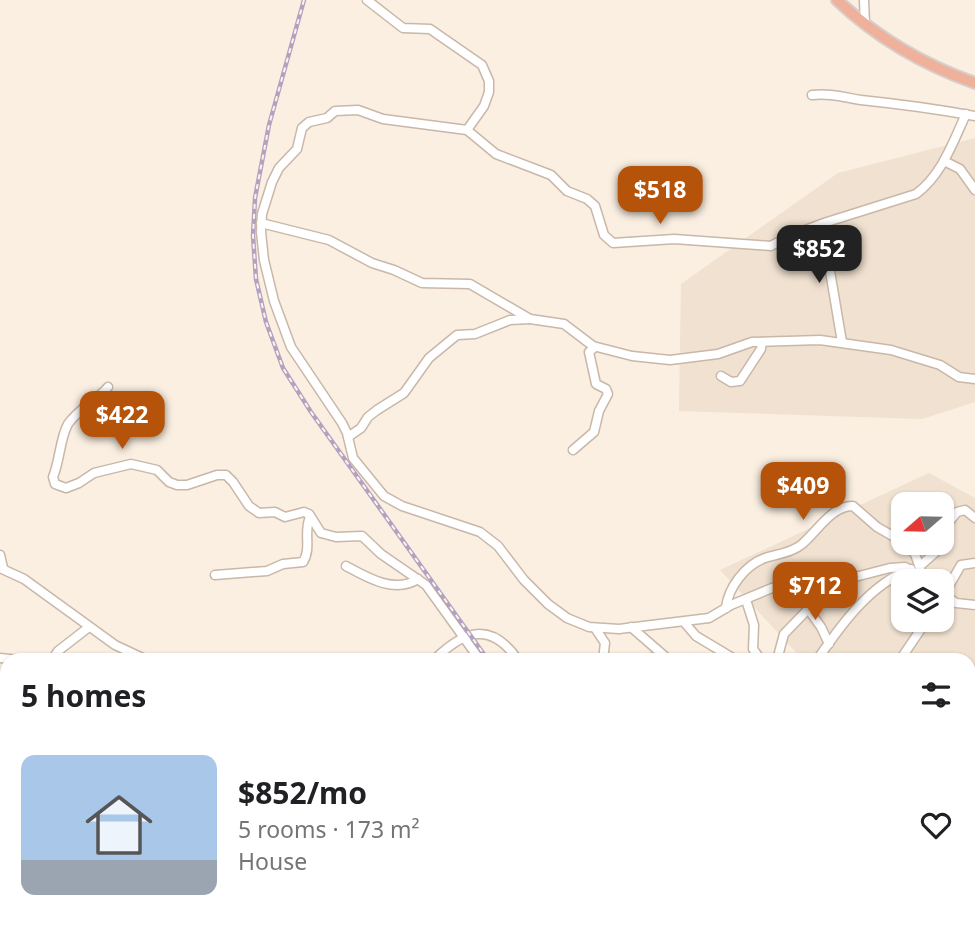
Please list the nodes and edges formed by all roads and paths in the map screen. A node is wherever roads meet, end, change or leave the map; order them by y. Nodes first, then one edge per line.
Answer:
1 (368, 0) edge
2 (836, 0) edge
3 (864, 0) edge
4 (865, 24) junction
5 (975, 83) edge
6 (812, 95) dead end
7 (970, 115) edge
8 (467, 130) junction
9 (944, 161) junction
10 (975, 190) edge
11 (261, 223) junction
12 (822, 224) junction
13 (530, 319) junction
14 (762, 342) junction
15 (842, 342) junction
16 (596, 347) junction
17 (720, 376) dead end
18 (975, 379) edge
19 (108, 387) dead end
20 (348, 437) junction
21 (573, 450) dead end
22 (954, 516) edge
23 (310, 517) junction
24 (975, 518) edge
25 (319, 531) junction
26 (891, 535) edge
27 (306, 537) junction
28 (0, 555) edge
29 (915, 555) edge
30 (932, 555) edge
31 (975, 563) edge
32 (346, 566) dead end
33 (2, 568) edge
34 (916, 568) junction
35 (215, 575) dead end
36 (954, 576) edge
37 (418, 579) junction
38 (809, 586) junction
39 (746, 600) junction
40 (954, 602) edge
41 (975, 606) edge
42 (726, 608) junction
43 (808, 609) junction
44 (684, 622) junction
45 (89, 627) junction
46 (631, 627) junction
47 (594, 628) junction
48 (920, 632) edge
49 (463, 637) junction
50 (829, 644) junction
51 (57, 653) edge
52 (131, 653) edge
53 (441, 653) edge
54 (475, 653) edge
55 (513, 653) edge
56 (604, 653) edge
57 (661, 653) edge
58 (724, 653) edge
59 (756, 653) edge
60 (779, 653) edge
61 (822, 653) edge
62 (908, 653) edge

1 - 8 street
2 - 4 highway
3 - 4 street
4 - 5 highway
6 - 7 street
7 - 9 street
8 - 11 street
8 - 12 street
9 - 10 street
9 - 12 street
11 - 13 street
11 - 20 street
12 - 15 street
13 - 16 street
13 - 20 street
14 - 15 street
14 - 16 street
14 - 17 street
15 - 18 street
16 - 21 street
19 - 23 street
20 - 47 street
22 - 24 street
23 - 25 street
23 - 27 street
25 - 27 street
25 - 37 street
26 - 42 street
27 - 35 street
28 - 33 street
29 - 34 street
30 - 34 street
31 - 36 street
32 - 37 street
33 - 45 street
34 - 38 street
34 - 50 street
37 - 49 street
38 - 39 street
38 - 43 street
39 - 42 street
39 - 59 street
40 - 41 street
42 - 44 street
43 - 50 street
43 - 60 street
44 - 46 street
44 - 58 street
45 - 51 street
45 - 52 street
46 - 47 street
46 - 57 street
47 - 56 street
48 - 62 street
49 - 53 street
49 - 54 street
49 - 55 street
50 - 61 street

